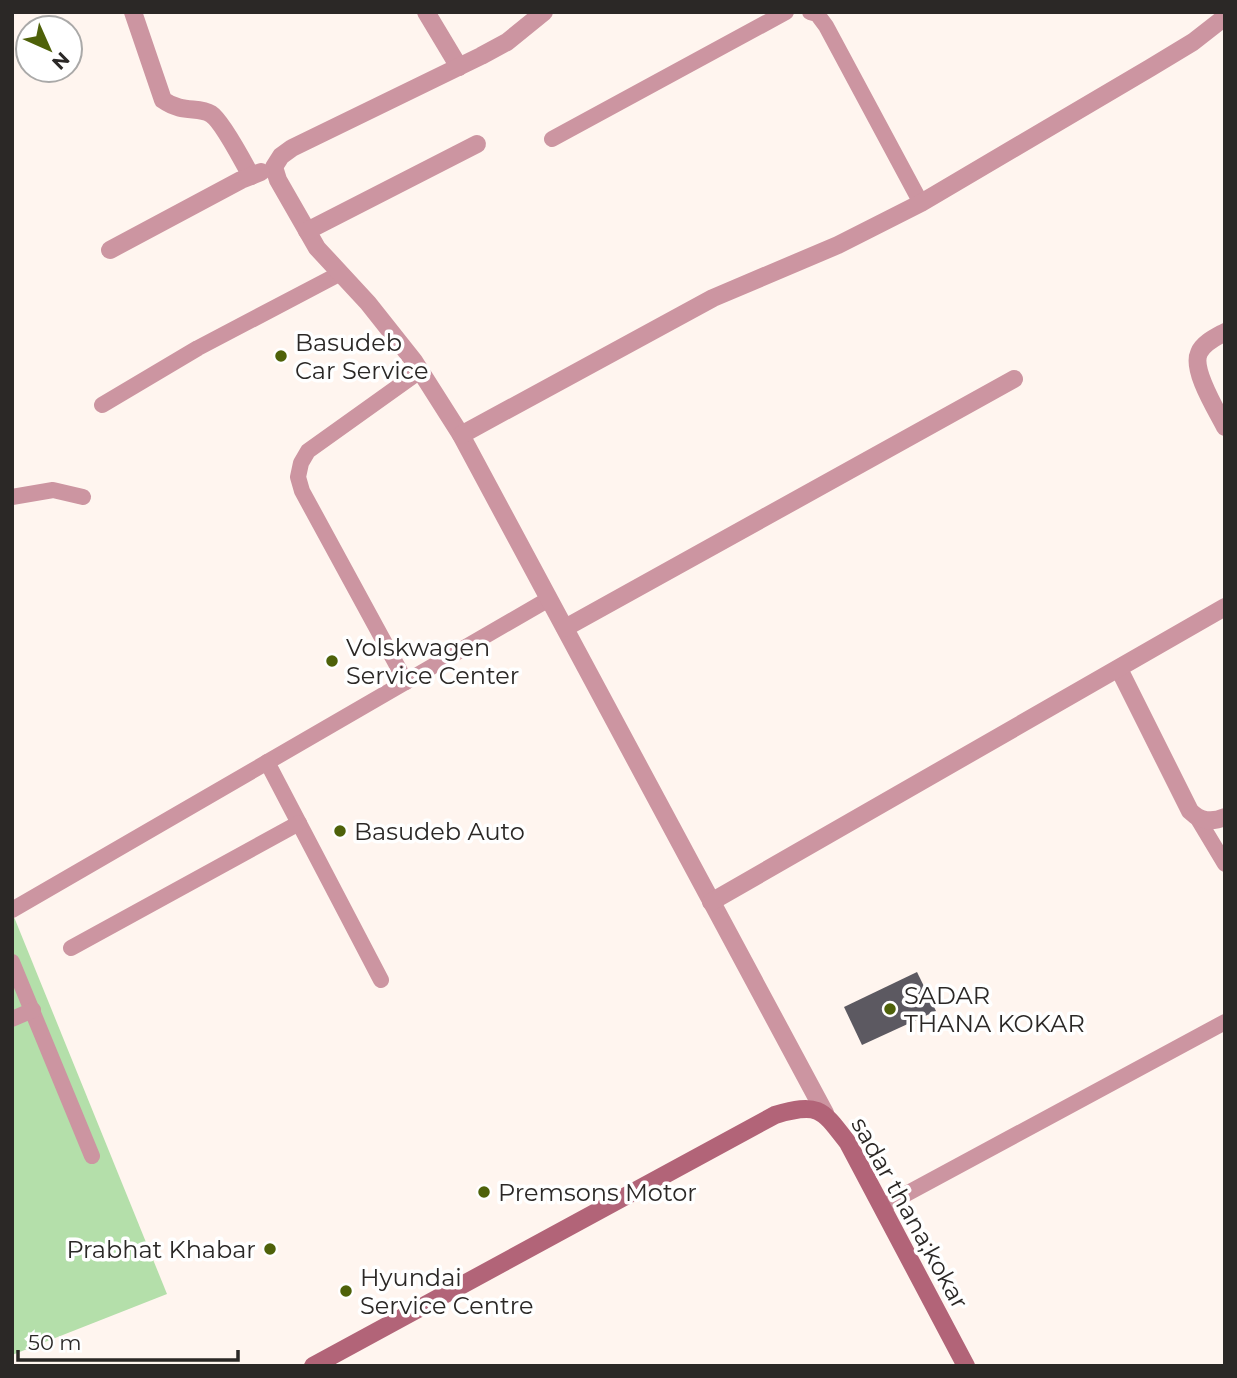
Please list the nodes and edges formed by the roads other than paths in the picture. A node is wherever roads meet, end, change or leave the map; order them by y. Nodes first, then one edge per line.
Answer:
1 (133, 12) edge
2 (426, 12) edge
3 (544, 12) edge
4 (786, 12) edge
5 (810, 12) edge
6 (1225, 17) edge
7 (459, 67) junction
8 (552, 139) dead end
9 (477, 144) dead end
10 (274, 167) junction
11 (251, 176) junction
12 (921, 203) junction
13 (307, 231) junction
14 (110, 250) dead end
15 (339, 274) junction
16 (1225, 332) edge
17 (420, 371) junction
18 (1014, 379) dead end
19 (102, 405) dead end
20 (1225, 427) edge
21 (461, 435) junction
22 (12, 497) edge
23 (83, 497) dead end
24 (549, 599) junction
25 (1225, 607) edge
26 (565, 628) junction
27 (1119, 669) junction
28 (406, 682) junction
29 (267, 762) junction
30 (1225, 817) edge
31 (1198, 819) junction
32 (299, 823) junction
33 (1225, 864) edge
34 (711, 902) junction
35 (12, 910) edge
36 (71, 948) dead end
37 (12, 962) edge
38 (382, 981) dead end
39 (33, 1010) junction
40 (12, 1019) edge
41 (1225, 1022) edge
42 (825, 1113) junction
43 (92, 1156) dead end
44 (882, 1207) junction
45 (313, 1366) edge
46 (966, 1366) edge

1 - 11 street
2 - 7 street
3 - 7 street
4 - 8 lane
5 - 12 lane
6 - 12 street
7 - 10 street
9 - 13 street
10 - 11 street
10 - 13 street
11 - 14 street
12 - 21 street
13 - 15 street
15 - 17 street
15 - 19 lane
16 - 20 street
17 - 21 street
17 - 28 lane
18 - 26 street
21 - 24 street
22 - 23 lane
24 - 26 street
24 - 28 lane
25 - 27 street
26 - 34 street
27 - 31 street
27 - 34 street
28 - 29 lane
29 - 32 lane
29 - 35 lane
30 - 31 street
31 - 33 lane
32 - 36 lane
32 - 38 lane
34 - 42 street
37 - 39 lane
39 - 40 lane
39 - 43 lane
41 - 44 lane
42 - 44 street, sadar thana;kokar
42 - 45 street, sadar thana;kokar
44 - 46 street, sadar thana;kokar

